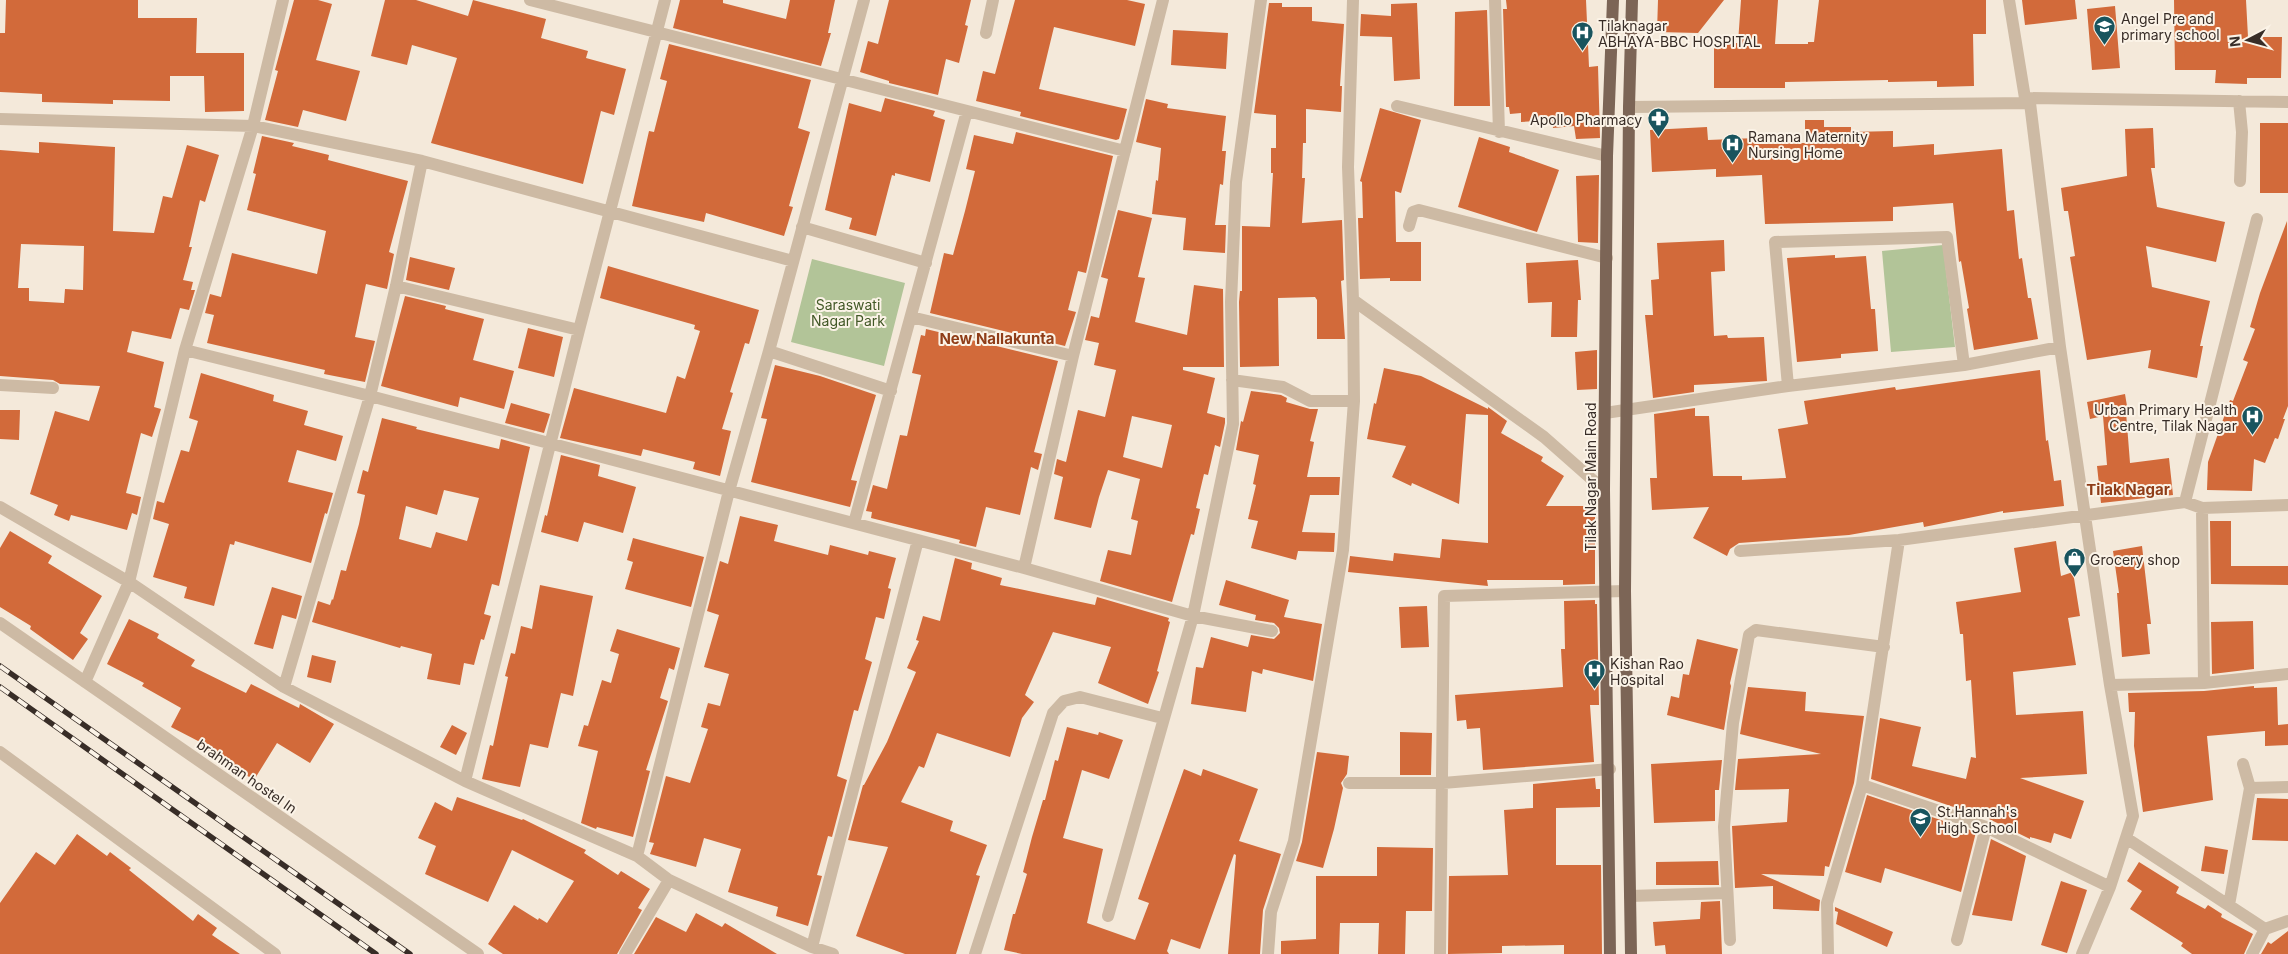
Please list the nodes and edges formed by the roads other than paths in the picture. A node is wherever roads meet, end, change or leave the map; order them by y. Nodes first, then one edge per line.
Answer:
1 (283, 0) edge
2 (530, 0) edge
3 (665, 0) edge
4 (864, 0) edge
5 (993, 0) edge
6 (1163, 0) edge
7 (1260, 0) edge
8 (1353, 0) edge
9 (1495, 0) edge
10 (1613, 0) edge
11 (1632, 0) edge
12 (2009, 0) edge
13 (657, 32) junction
14 (986, 33) dead end
15 (844, 80) junction
16 (2028, 100) junction
17 (2239, 102) junction
18 (2288, 102) edge
19 (1397, 106) dead end
20 (1629, 108) junction
21 (967, 111) junction
22 (0, 119) edge
23 (253, 126) junction
24 (1499, 132) junction
25 (1125, 152) junction
26 (1607, 156) junction
27 (422, 161) junction
28 (2240, 181) dead end
29 (610, 211) junction
30 (2257, 219) dead end
31 (802, 226) junction
32 (1409, 226) dead end
33 (1607, 258) junction
34 (793, 261) junction
35 (926, 263) junction
36 (396, 286) junction
37 (1353, 300) junction
38 (911, 317) junction
39 (579, 330) junction
40 (2060, 347) junction
41 (185, 350) junction
42 (770, 351) junction
43 (1073, 356) junction
44 (1964, 365) junction
45 (1232, 380) junction
46 (0, 385) edge
47 (1788, 386) junction
48 (53, 388) dead end
49 (891, 391) junction
50 (370, 396) junction
51 (1354, 401) junction
52 (1627, 411) junction
53 (1604, 413) junction
54 (550, 442) junction
55 (1604, 490) junction
56 (729, 491) junction
57 (2185, 502) junction
58 (2288, 505) edge
59 (0, 507) edge
60 (2202, 508) junction
61 (2085, 514) junction
62 (854, 523) junction
63 (918, 540) junction
64 (1899, 540) junction
65 (1740, 551) dead end
66 (1024, 568) junction
67 (129, 582) junction
68 (1605, 591) junction
69 (1625, 591) junction
70 (1193, 616) junction
71 (0, 623) edge
72 (1272, 631) dead end
73 (1884, 647) junction
74 (2288, 674) edge
75 (85, 682) junction
76 (2204, 683) junction
77 (2110, 685) junction
78 (284, 687) junction
79 (1162, 718) junction
80 (0, 752) edge
81 (2243, 764) dead end
82 (1610, 769) junction
83 (465, 781) junction
84 (1349, 783) dead end
85 (1443, 783) junction
86 (1862, 785) junction
87 (2288, 787) edge
88 (2250, 788) junction
89 (1986, 827) junction
90 (2126, 838) junction
91 (637, 856) junction
92 (669, 880) junction
93 (2110, 887) junction
94 (1727, 893) junction
95 (1630, 896) junction
96 (2229, 905) junction
97 (1108, 916) dead end
98 (2288, 920) edge
99 (2265, 929) junction
100 (1730, 940) dead end
101 (1957, 940) dead end
102 (812, 947) junction
103 (275, 954) edge
104 (478, 954) edge
105 (625, 954) edge
106 (833, 954) edge
107 (975, 954) edge
108 (1268, 954) edge
109 (1440, 954) edge
110 (1610, 954) edge
111 (1631, 954) edge
112 (1828, 954) edge
113 (2082, 954) edge
114 (2252, 954) edge

1 - 23 street
2 - 13 street
3 - 13 street
4 - 15 street
5 - 14 street
6 - 25 street
7 - 45 street
8 - 37 street
9 - 24 street
10 - 26 main road, Tilak Nagar Main Road
11 - 20 main road
12 - 16 street
13 - 15 street
13 - 29 street
15 - 21 street
15 - 31 street
16 - 17 street
16 - 20 street
16 - 40 street
17 - 18 street
17 - 28 street
19 - 24 street
20 - 52 main road
21 - 25 street
21 - 35 street
22 - 23 street
23 - 27 street
23 - 41 street
24 - 26 street
25 - 43 street
26 - 33 main road, Tilak Nagar Main Road
27 - 29 street
27 - 36 street
29 - 34 street
29 - 39 street
30 - 57 street
31 - 34 street
31 - 35 street
32 - 33 street
33 - 53 main road, Tilak Nagar Main Road
34 - 42 street
35 - 38 street
36 - 39 street
36 - 50 street
37 - 51 street
37 - 55 street
38 - 43 street
38 - 49 street
39 - 54 street
40 - 44 street
40 - 61 street
41 - 50 street
41 - 67 street
42 - 49 street
42 - 56 street
43 - 66 street
44 - 47 street
44 - 47 street
45 - 51 street
45 - 70 street
46 - 48 street
47 - 52 street
49 - 62 street
50 - 54 street
50 - 78 street
51 - 108 street
52 - 53 street
52 - 69 main road
53 - 55 main road, Tilak Nagar Main Road
54 - 56 street
54 - 83 street
55 - 68 main road, Tilak Nagar Main Road
56 - 62 street
56 - 91 street
57 - 60 street
57 - 61 street
58 - 60 street
59 - 67 street
60 - 76 street
61 - 64 street
61 - 77 street
62 - 63 street
63 - 66 street
63 - 102 street
64 - 65 street
64 - 73 street
66 - 70 street
67 - 75 street
67 - 78 street
68 - 69 street
68 - 82 main road, Tilak Nagar Main Road
68 - 85 street
69 - 95 main road
70 - 72 street
70 - 79 street
71 - 75 street, brahman hostel ln
73 - 86 street
73 - 94 street
74 - 76 street
75 - 104 street, brahman hostel ln
76 - 77 street
77 - 90 street
78 - 83 street
79 - 97 street
79 - 107 street
80 - 103 street
81 - 88 street
82 - 85 street
82 - 110 main road, Tilak Nagar Main Road
83 - 91 street
84 - 85 street
85 - 109 street
86 - 89 street
86 - 112 street
87 - 88 street
88 - 96 street
89 - 93 street
89 - 101 street
90 - 93 street
90 - 96 street
91 - 92 street
92 - 102 street
92 - 105 street
93 - 113 street
94 - 95 street
94 - 100 street
95 - 111 main road
96 - 99 street
98 - 99 street
99 - 114 street
102 - 106 street

